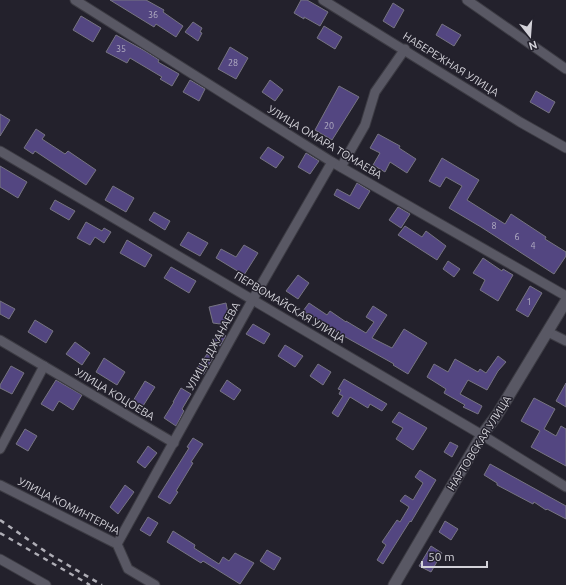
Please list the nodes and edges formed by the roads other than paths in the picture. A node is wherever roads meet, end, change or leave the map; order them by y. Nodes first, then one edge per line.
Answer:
1 (76, 0) edge
2 (324, 0) edge
3 (467, 0) edge
4 (405, 49) junction
5 (566, 69) edge
6 (566, 148) edge
7 (0, 151) edge
8 (332, 162) junction
9 (341, 167) junction
10 (566, 296) edge
11 (253, 299) junction
12 (566, 301) edge
13 (548, 332) junction
14 (0, 340) edge
15 (566, 341) edge
16 (44, 366) junction
17 (482, 435) junction
18 (174, 443) junction
19 (0, 449) edge
20 (0, 485) edge
21 (566, 487) edge
22 (117, 544) junction
23 (0, 559) edge
24 (46, 585) edge
25 (155, 585) edge
26 (394, 585) edge

1 - 8 street, УЛИЦА ОМАРА ТОМАЕВА
2 - 4 street, НАБЕРЕЖНАЯ УЛИЦА
3 - 5 street
4 - 6 street, НАБЕРЕЖНАЯ УЛИЦА
4 - 9 street
7 - 11 street, ПЕРВОМАЙСКАЯ УЛИЦА
8 - 9 street, УЛИЦА ОМАРА ТОМАЕВА
8 - 11 street, УЛИЦА ДЖАНАЕВА
9 - 10 street, УЛИЦА ОМАРА ТОМАЕВА
11 - 17 street, ПЕРВОМАЙСКАЯ УЛИЦА
11 - 18 street, УЛИЦА ДЖАНАЕВА
12 - 13 street, НАРТОВСКАЯ УЛИЦА
13 - 15 street
13 - 17 street, НАРТОВСКАЯ УЛИЦА
14 - 16 street, УЛИЦА КОЦОЕВА
16 - 18 street, УЛИЦА КОЦОЕВА
16 - 19 street
17 - 21 street, ПЕРВОМАЙСКАЯ УЛИЦА
17 - 26 street, НАРТОВСКАЯ УЛИЦА
18 - 22 street, УЛИЦА ДЖАНАЕВА
20 - 22 street, УЛИЦА КОМИНТЕРНА
22 - 25 street, УЛИЦА КОМИНТЕРНА
23 - 24 street

